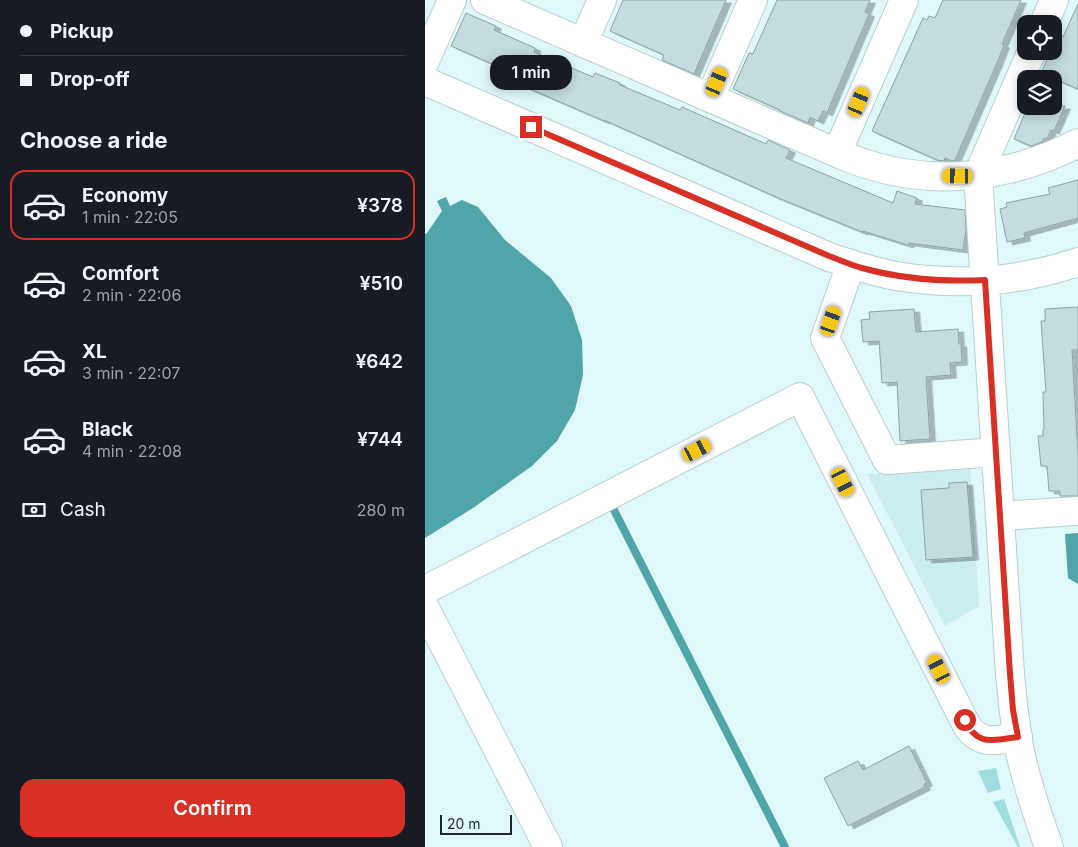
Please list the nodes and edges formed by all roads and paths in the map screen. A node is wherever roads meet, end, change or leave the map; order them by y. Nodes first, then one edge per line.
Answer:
1 (452, 0) edge
2 (485, 0) edge
3 (602, 0) edge
4 (753, 0) edge
5 (904, 0) edge
6 (1054, 0) edge
7 (1047, 15) edge
8 (583, 43) junction
9 (1028, 60) edge
10 (425, 61) edge
11 (425, 81) edge
12 (710, 98) junction
13 (1078, 144) edge
14 (837, 153) junction
15 (978, 174) junction
16 (1078, 262) edge
17 (851, 264) junction
18 (985, 280) junction
19 (996, 452) junction
20 (1078, 510) edge
21 (1000, 516) junction
22 (425, 590) edge
23 (425, 608) edge
24 (1018, 737) junction
25 (548, 847) edge
26 (1049, 847) edge

1 - 10 street
2 - 8 street
3 - 8 street
4 - 12 street
5 - 14 street
6 - 7 street
8 - 12 street
9 - 15 street
11 - 17 street
12 - 14 street
13 - 15 street
14 - 15 street
15 - 18 street
16 - 18 street
17 - 18 street
17 - 19 street
18 - 19 street
19 - 21 street
20 - 21 street
21 - 24 street
22 - 24 street
23 - 25 street
24 - 26 street

